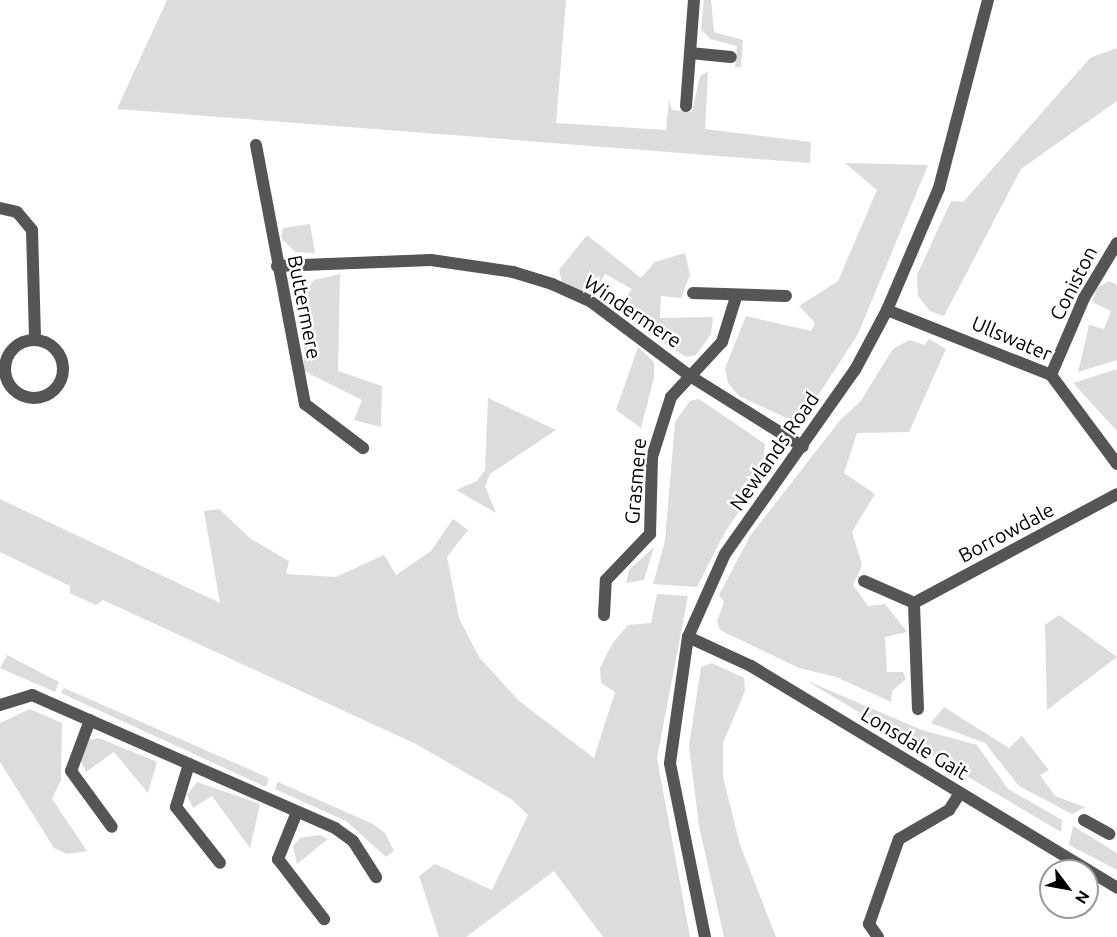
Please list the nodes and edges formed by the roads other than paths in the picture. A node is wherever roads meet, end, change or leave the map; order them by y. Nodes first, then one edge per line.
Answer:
1 (694, 0) edge
2 (988, 0) edge
3 (690, 53) junction
4 (731, 57) dead end
5 (686, 106) dead end
6 (256, 145) dead end
7 (0, 208) edge
8 (1117, 243) edge
9 (277, 266) junction
10 (693, 293) dead end
11 (786, 296) dead end
12 (736, 297) junction
13 (887, 310) junction
14 (35, 339) junction
15 (1051, 375) junction
16 (690, 376) junction
17 (803, 447) junction
18 (363, 448) dead end
19 (1117, 464) edge
20 (1117, 494) edge
21 (864, 581) dead end
22 (914, 603) junction
23 (604, 615) dead end
24 (688, 637) junction
25 (0, 705) edge
26 (918, 709) dead end
27 (90, 720) junction
28 (189, 764) junction
29 (960, 793) junction
30 (297, 812) junction
31 (1084, 820) dead end
32 (112, 827) dead end
33 (1114, 833) edge
34 (219, 863) dead end
35 (376, 877) dead end
36 (1117, 888) edge
37 (324, 919) dead end
38 (705, 937) edge
39 (878, 937) edge

1 - 3 street
2 - 13 street, Newlands Road
3 - 4 street
3 - 5 street
6 - 9 street, Buttermere
7 - 14 street
8 - 15 street, Coniston
9 - 16 street, Windermere
9 - 18 street, Buttermere
10 - 12 street
11 - 12 street
12 - 16 street, Grasmere
13 - 15 street, Ullswater
13 - 17 street, Newlands Road
14 - 14 street
15 - 19 street, Ullswater
16 - 17 street, Windermere
16 - 23 street, Grasmere
17 - 24 street, Newlands Road
20 - 22 street, Borrowdale
21 - 22 street
22 - 26 street
24 - 29 street, Lonsdale Gait
24 - 38 street, Newlands Road
25 - 27 street
27 - 28 street
27 - 32 street
28 - 30 street
28 - 34 street
29 - 36 street, Lonsdale Gait
29 - 39 street
30 - 35 street
30 - 37 street
31 - 33 street

